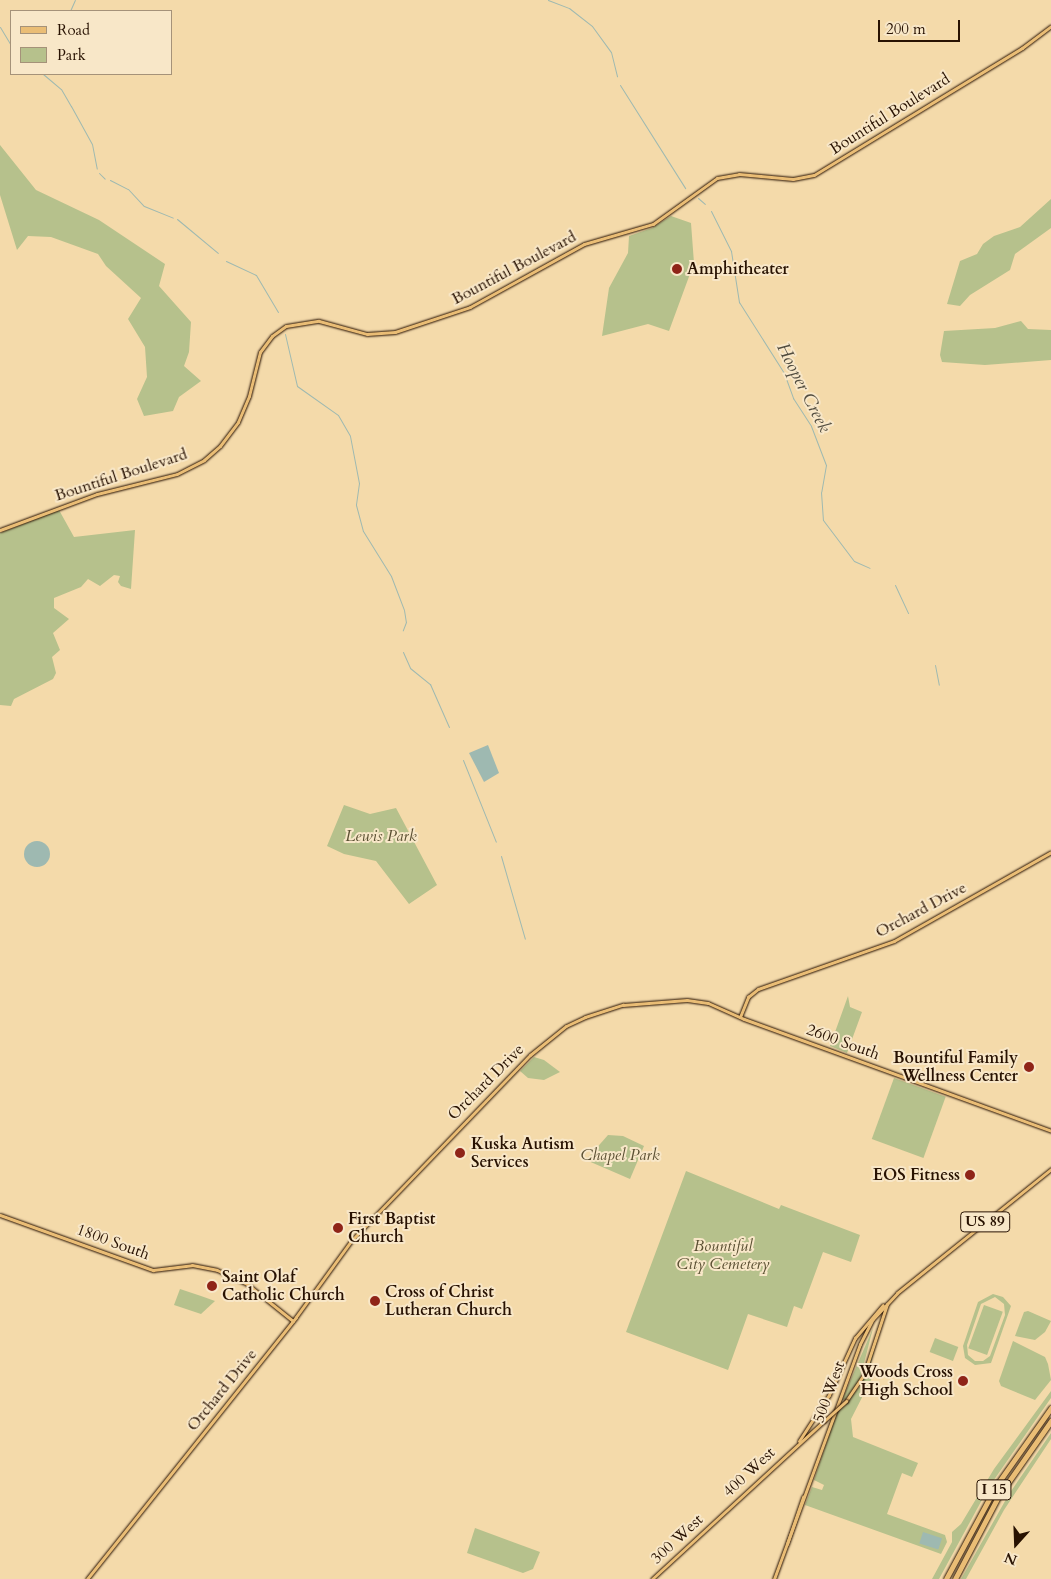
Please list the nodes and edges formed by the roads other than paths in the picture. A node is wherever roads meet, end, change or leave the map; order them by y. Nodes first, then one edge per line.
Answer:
1 (1051, 26) edge
2 (0, 530) edge
3 (1051, 852) edge
4 (740, 1017) junction
5 (1051, 1132) edge
6 (1051, 1169) edge
7 (0, 1215) edge
8 (888, 1301) junction
9 (293, 1321) junction
10 (1051, 1408) edge
11 (1051, 1420) edge
12 (796, 1446) junction
13 (719, 1516) joint
14 (87, 1579) edge
15 (652, 1579) edge
16 (774, 1579) edge
17 (946, 1579) edge
18 (955, 1579) edge

1 - 2 main road, Bountiful Boulevard
3 - 4 main road, Orchard Drive
4 - 5 main road, 2600 South
4 - 9 main road, Orchard Drive
6 - 8 main road, US 89
7 - 9 main road, 1800 South
8 - 12 main road
8 - 12 main road, bridge
8 - 16 main road, 500 West / US 89
9 - 14 main road, Orchard Drive
10 - 17 highway, I 15
11 - 18 highway, I 15
12 - 13 main road, 400 West
13 - 15 main road, 300 West

